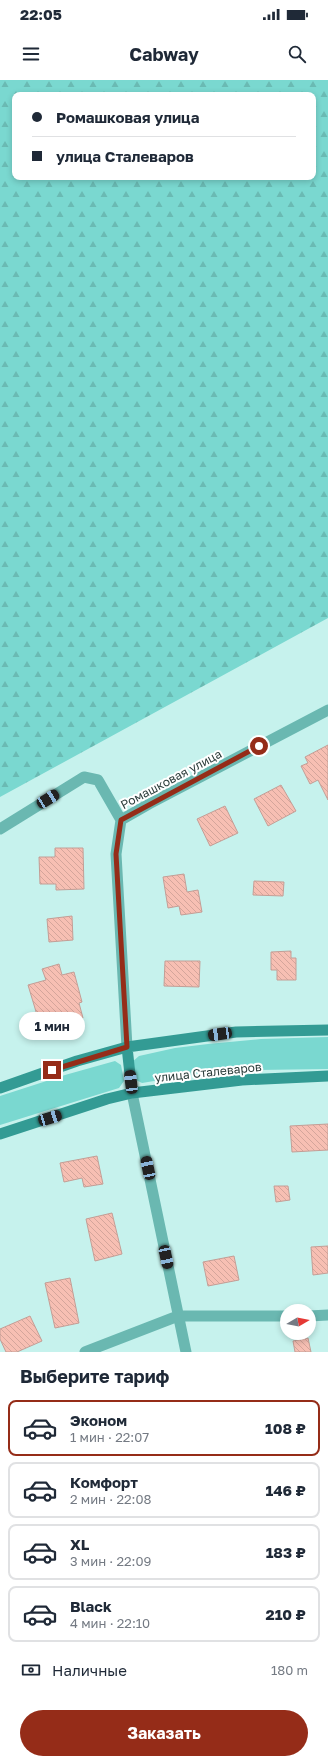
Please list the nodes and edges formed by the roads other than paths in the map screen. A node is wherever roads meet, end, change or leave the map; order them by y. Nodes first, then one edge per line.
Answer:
1 (328, 710) edge
2 (121, 820) junction
3 (0, 829) edge
4 (328, 1030) edge
5 (127, 1047) junction
6 (328, 1076) edge
7 (0, 1088) edge
8 (132, 1093) junction
9 (0, 1134) edge
10 (328, 1315) edge
11 (178, 1316) junction
12 (280, 1316) edge
13 (316, 1316) edge
14 (85, 1352) edge
15 (186, 1352) edge

1 - 2 street, Ромашковая улица
2 - 3 street
2 - 5 street, Ромашковая улица
4 - 5 main road
5 - 7 main road
5 - 8 main road
6 - 8 main road, улица Сталеваров
8 - 9 main road, улица Сталеваров
8 - 11 street
10 - 13 street
11 - 12 street
11 - 14 street
11 - 15 street

